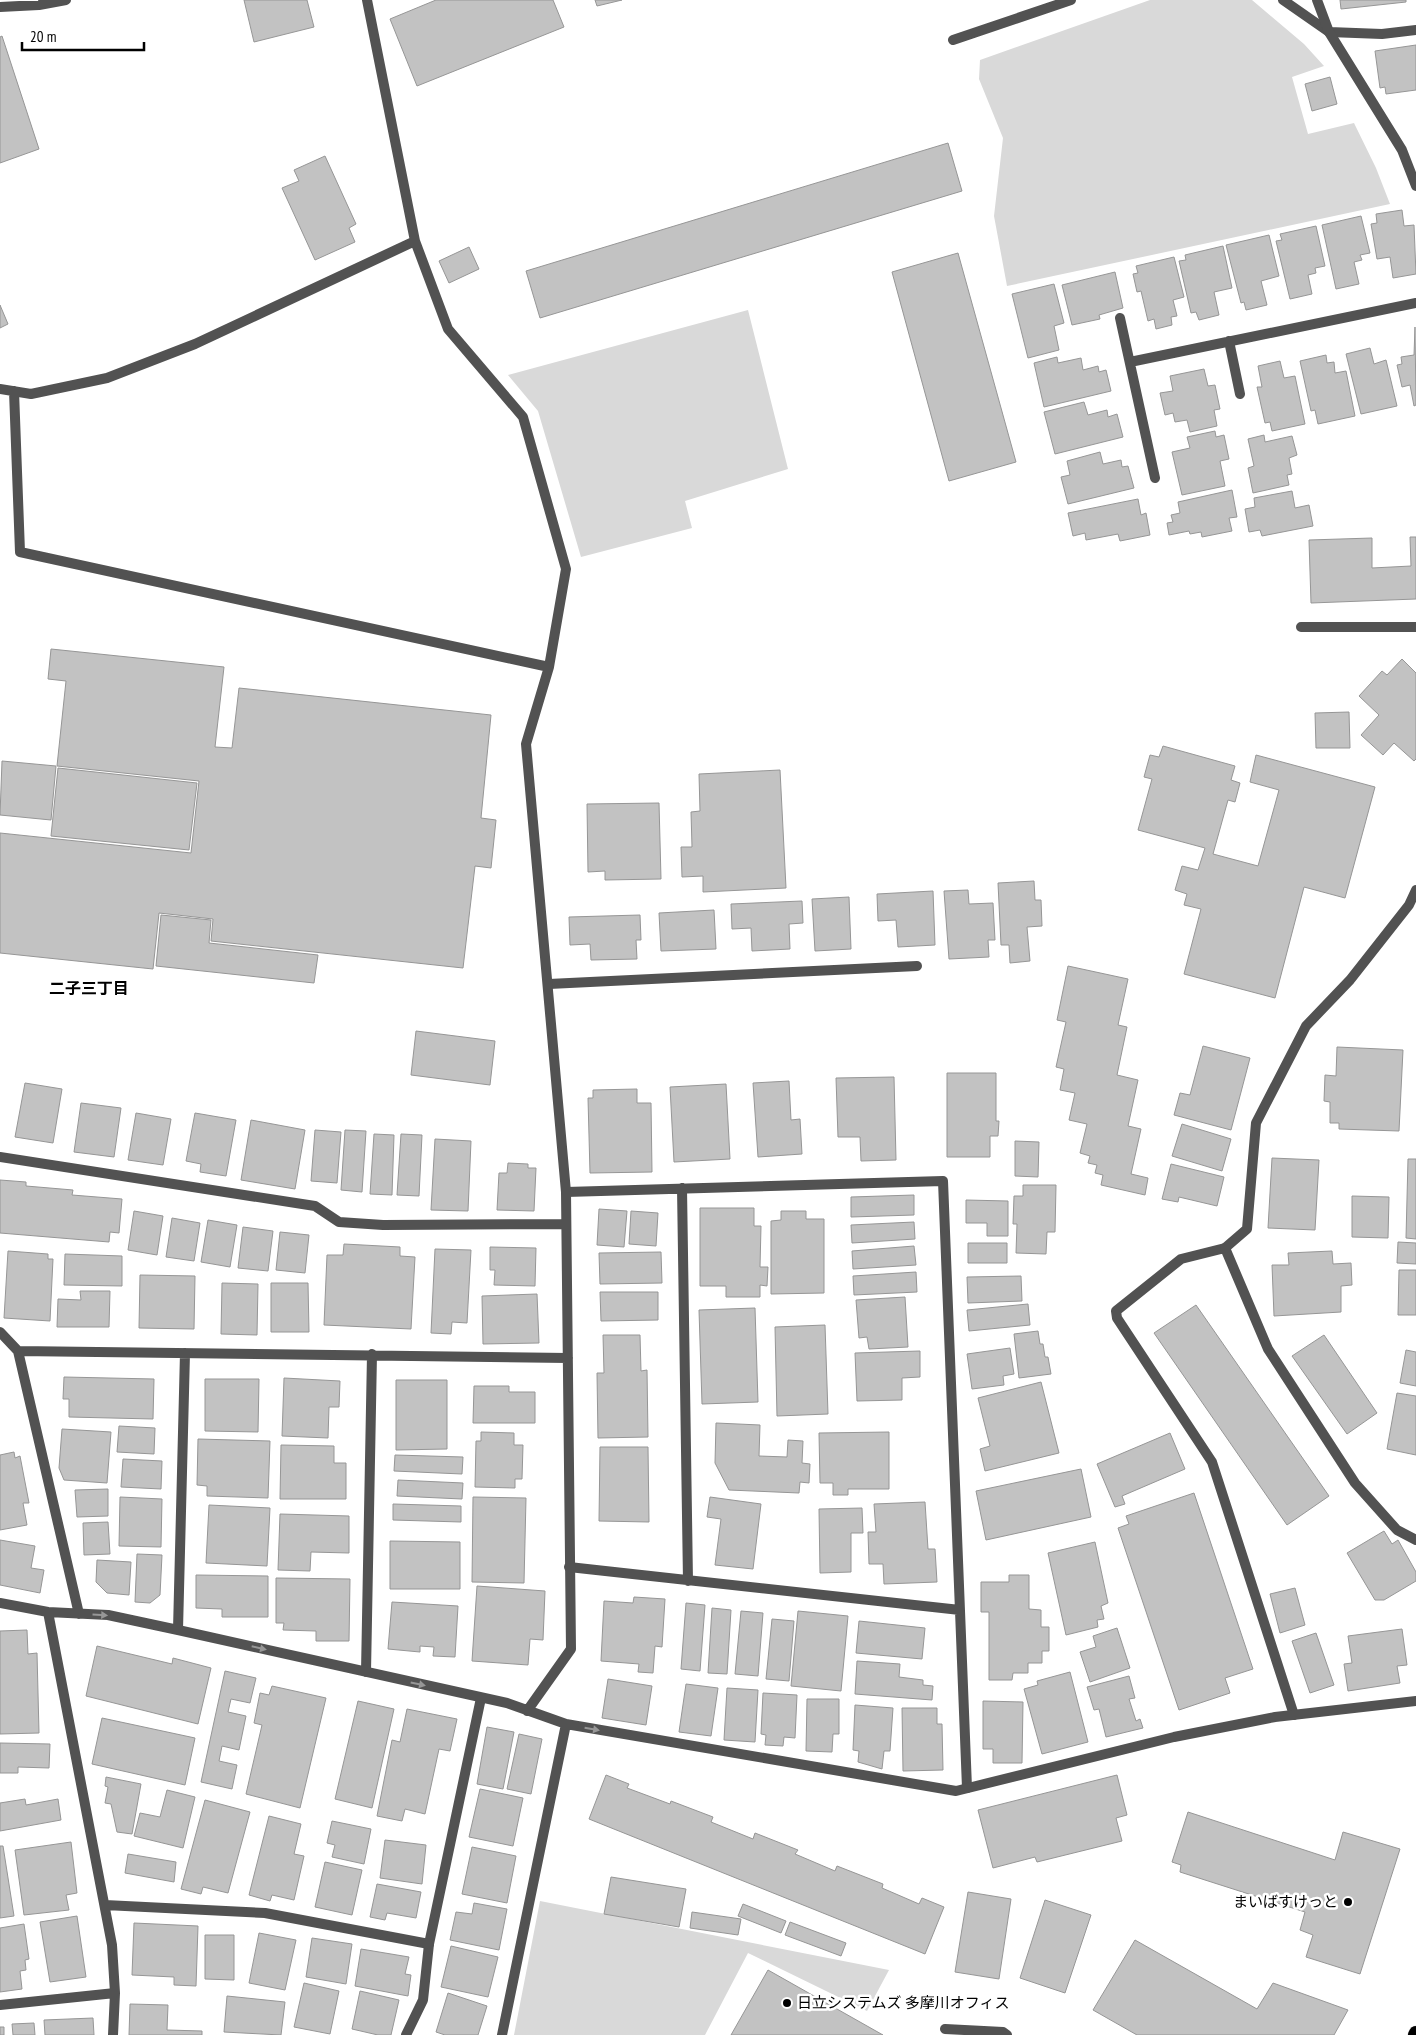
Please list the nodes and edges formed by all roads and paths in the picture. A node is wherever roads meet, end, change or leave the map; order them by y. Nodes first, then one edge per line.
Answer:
1 (66, 0) edge
2 (367, 0) edge
3 (1071, 0) edge
4 (1283, 0) edge
5 (1317, 0) edge
6 (0, 7) edge
7 (1416, 30) edge
8 (1329, 32) junction
9 (953, 40) dead end
10 (1416, 186) edge
11 (415, 241) junction
12 (1416, 303) edge
13 (1120, 318) dead end
14 (1228, 341) junction
15 (1130, 362) junction
16 (0, 389) edge
17 (14, 391) junction
18 (1240, 394) dead end
19 (1155, 478) dead end
20 (1301, 627) dead end
21 (1416, 627) edge
22 (549, 667) junction
23 (1416, 890) edge
24 (917, 966) dead end
25 (549, 984) junction
26 (0, 1157) edge
27 (682, 1188) junction
28 (566, 1192) junction
29 (566, 1224) junction
30 (1225, 1248) junction
31 (0, 1332) edge
32 (18, 1351) junction
33 (185, 1353) junction
34 (372, 1354) junction
35 (568, 1358) junction
36 (1416, 1540) edge
37 (569, 1567) junction
38 (688, 1581) junction
39 (0, 1603) edge
40 (960, 1610) junction
41 (48, 1612) junction
42 (79, 1614) junction
43 (178, 1630) junction
44 (366, 1672) junction
45 (481, 1698) junction
46 (1416, 1701) edge
47 (527, 1711) junction
48 (1294, 1715) junction
49 (566, 1724) junction
50 (967, 1788) junction
51 (105, 1905) junction
52 (428, 1944) junction
53 (115, 1993) junction
54 (0, 2005) edge
55 (945, 2029) dead end
56 (113, 2035) edge
57 (406, 2035) edge
58 (502, 2035) edge
59 (1007, 2035) edge

1 - 6 street
2 - 11 street
3 - 9 street
4 - 8 street
5 - 8 street
7 - 8 street
8 - 10 street
11 - 17 street
11 - 22 street
12 - 14 street
13 - 15 street
14 - 15 street
14 - 18 street
15 - 19 street
16 - 17 street
17 - 22 street
20 - 21 street
22 - 25 street
23 - 30 street
24 - 25 street
25 - 28 street
26 - 29 street
27 - 28 street
27 - 38 street
27 - 40 street
28 - 29 street
29 - 35 street
30 - 36 street
30 - 48 street
31 - 32 street
32 - 33 street
32 - 42 street
33 - 34 street
33 - 43 street
34 - 35 street
34 - 44 street
35 - 37 street
37 - 38 street
37 - 47 street
38 - 40 street
39 - 41 street
40 - 50 street
41 - 42 street
41 - 51 street
42 -> 43 street
43 -> 44 street
44 -> 45 street
45 - 47 street
45 - 52 street
46 - 48 street
47 - 49 street
48 - 50 street
49 -> 50 street
49 - 58 street
51 - 52 street
51 - 53 street
52 - 57 street
53 - 54 street
53 - 56 street
55 - 59 street

